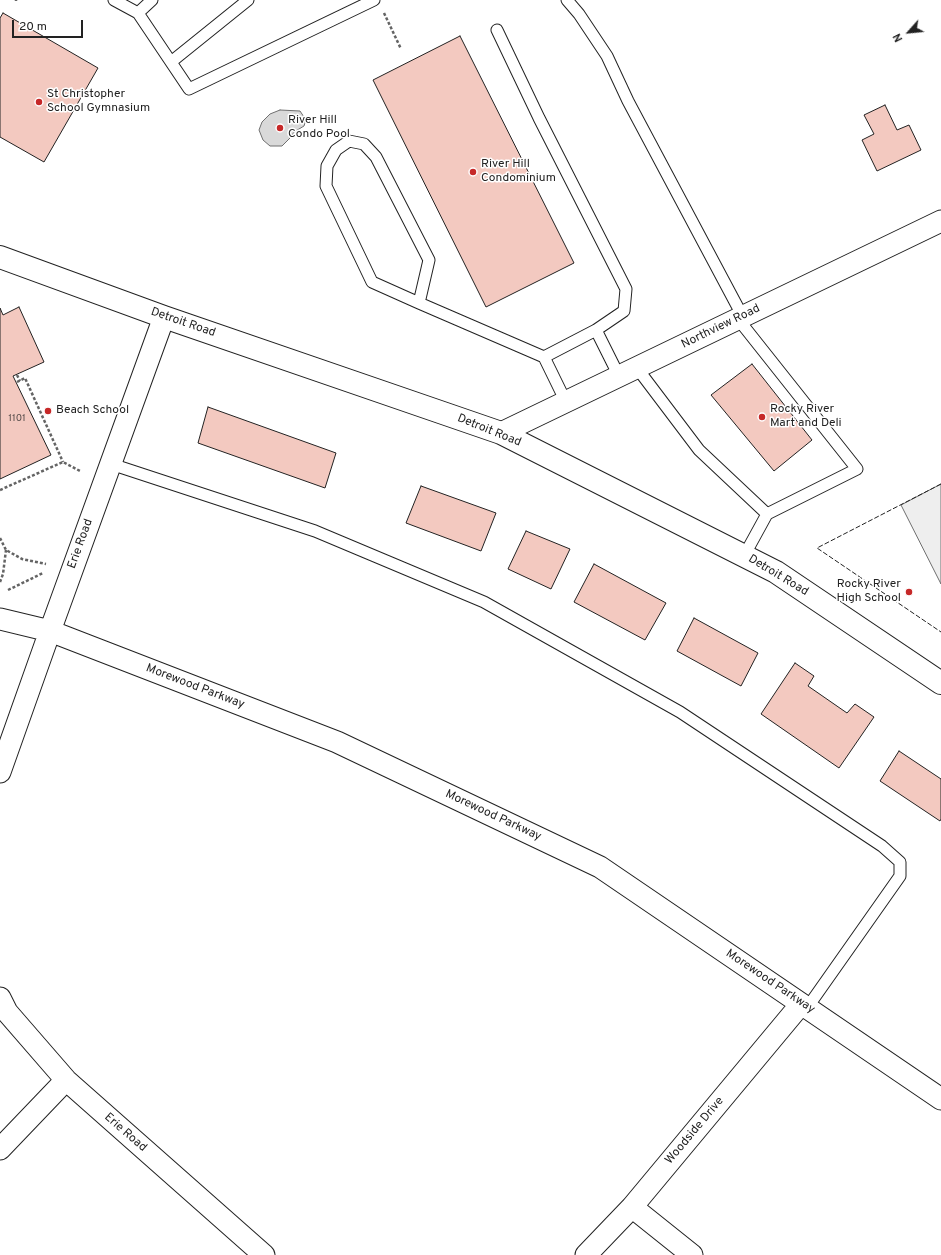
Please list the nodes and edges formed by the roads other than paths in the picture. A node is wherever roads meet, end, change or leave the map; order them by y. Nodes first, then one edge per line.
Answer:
1 (114, 0) edge
2 (152, 0) edge
3 (248, 0) edge
4 (567, 0) edge
5 (377, 4) edge
6 (138, 13) junction
7 (496, 30) dead end
8 (171, 62) junction
9 (941, 221) edge
10 (0, 257) edge
11 (419, 303) junction
12 (164, 317) junction
13 (741, 318) junction
14 (596, 330) junction
15 (544, 357) junction
16 (628, 372) junction
17 (566, 402) junction
18 (501, 433) junction
19 (111, 464) junction
20 (767, 514) junction
21 (744, 556) junction
22 (0, 619) edge
23 (50, 631) junction
24 (941, 683) edge
25 (0, 772) edge
26 (0, 998) edge
27 (804, 1006) junction
28 (66, 1080) junction
29 (941, 1099) edge
30 (0, 1149) edge
31 (632, 1207) junction
32 (264, 1255) edge
33 (586, 1255) edge
34 (692, 1255) edge

1 - 6 lane
2 - 6 lane
3 - 8 lane
4 - 13 lane
5 - 8 lane
6 - 8 lane
7 - 14 lane
9 - 13 street, Northview Road
10 - 12 main road, Detroit Road
11 - 11 lane
11 - 15 lane
12 - 18 main road, Detroit Road
12 - 19 street, Erie Road
13 - 16 street, Northview Road
13 - 20 lane
14 - 15 lane
14 - 16 lane
15 - 17 lane
16 - 17 street, Northview Road
16 - 20 lane
17 - 18 street, Northview Road
18 - 21 main road, Detroit Road
19 - 23 street, Erie Road
19 - 27 lane
20 - 21 lane
21 - 24 main road, Detroit Road
22 - 23 street, Morewood Parkway
23 - 25 street, Erie Road
23 - 27 street, Morewood Parkway
26 - 28 street, Erie Road
27 - 29 street, Morewood Parkway
27 - 31 street, Woodside Drive
28 - 30 street
28 - 32 street, Erie Road
31 - 33 street, Woodside Drive
31 - 34 street

